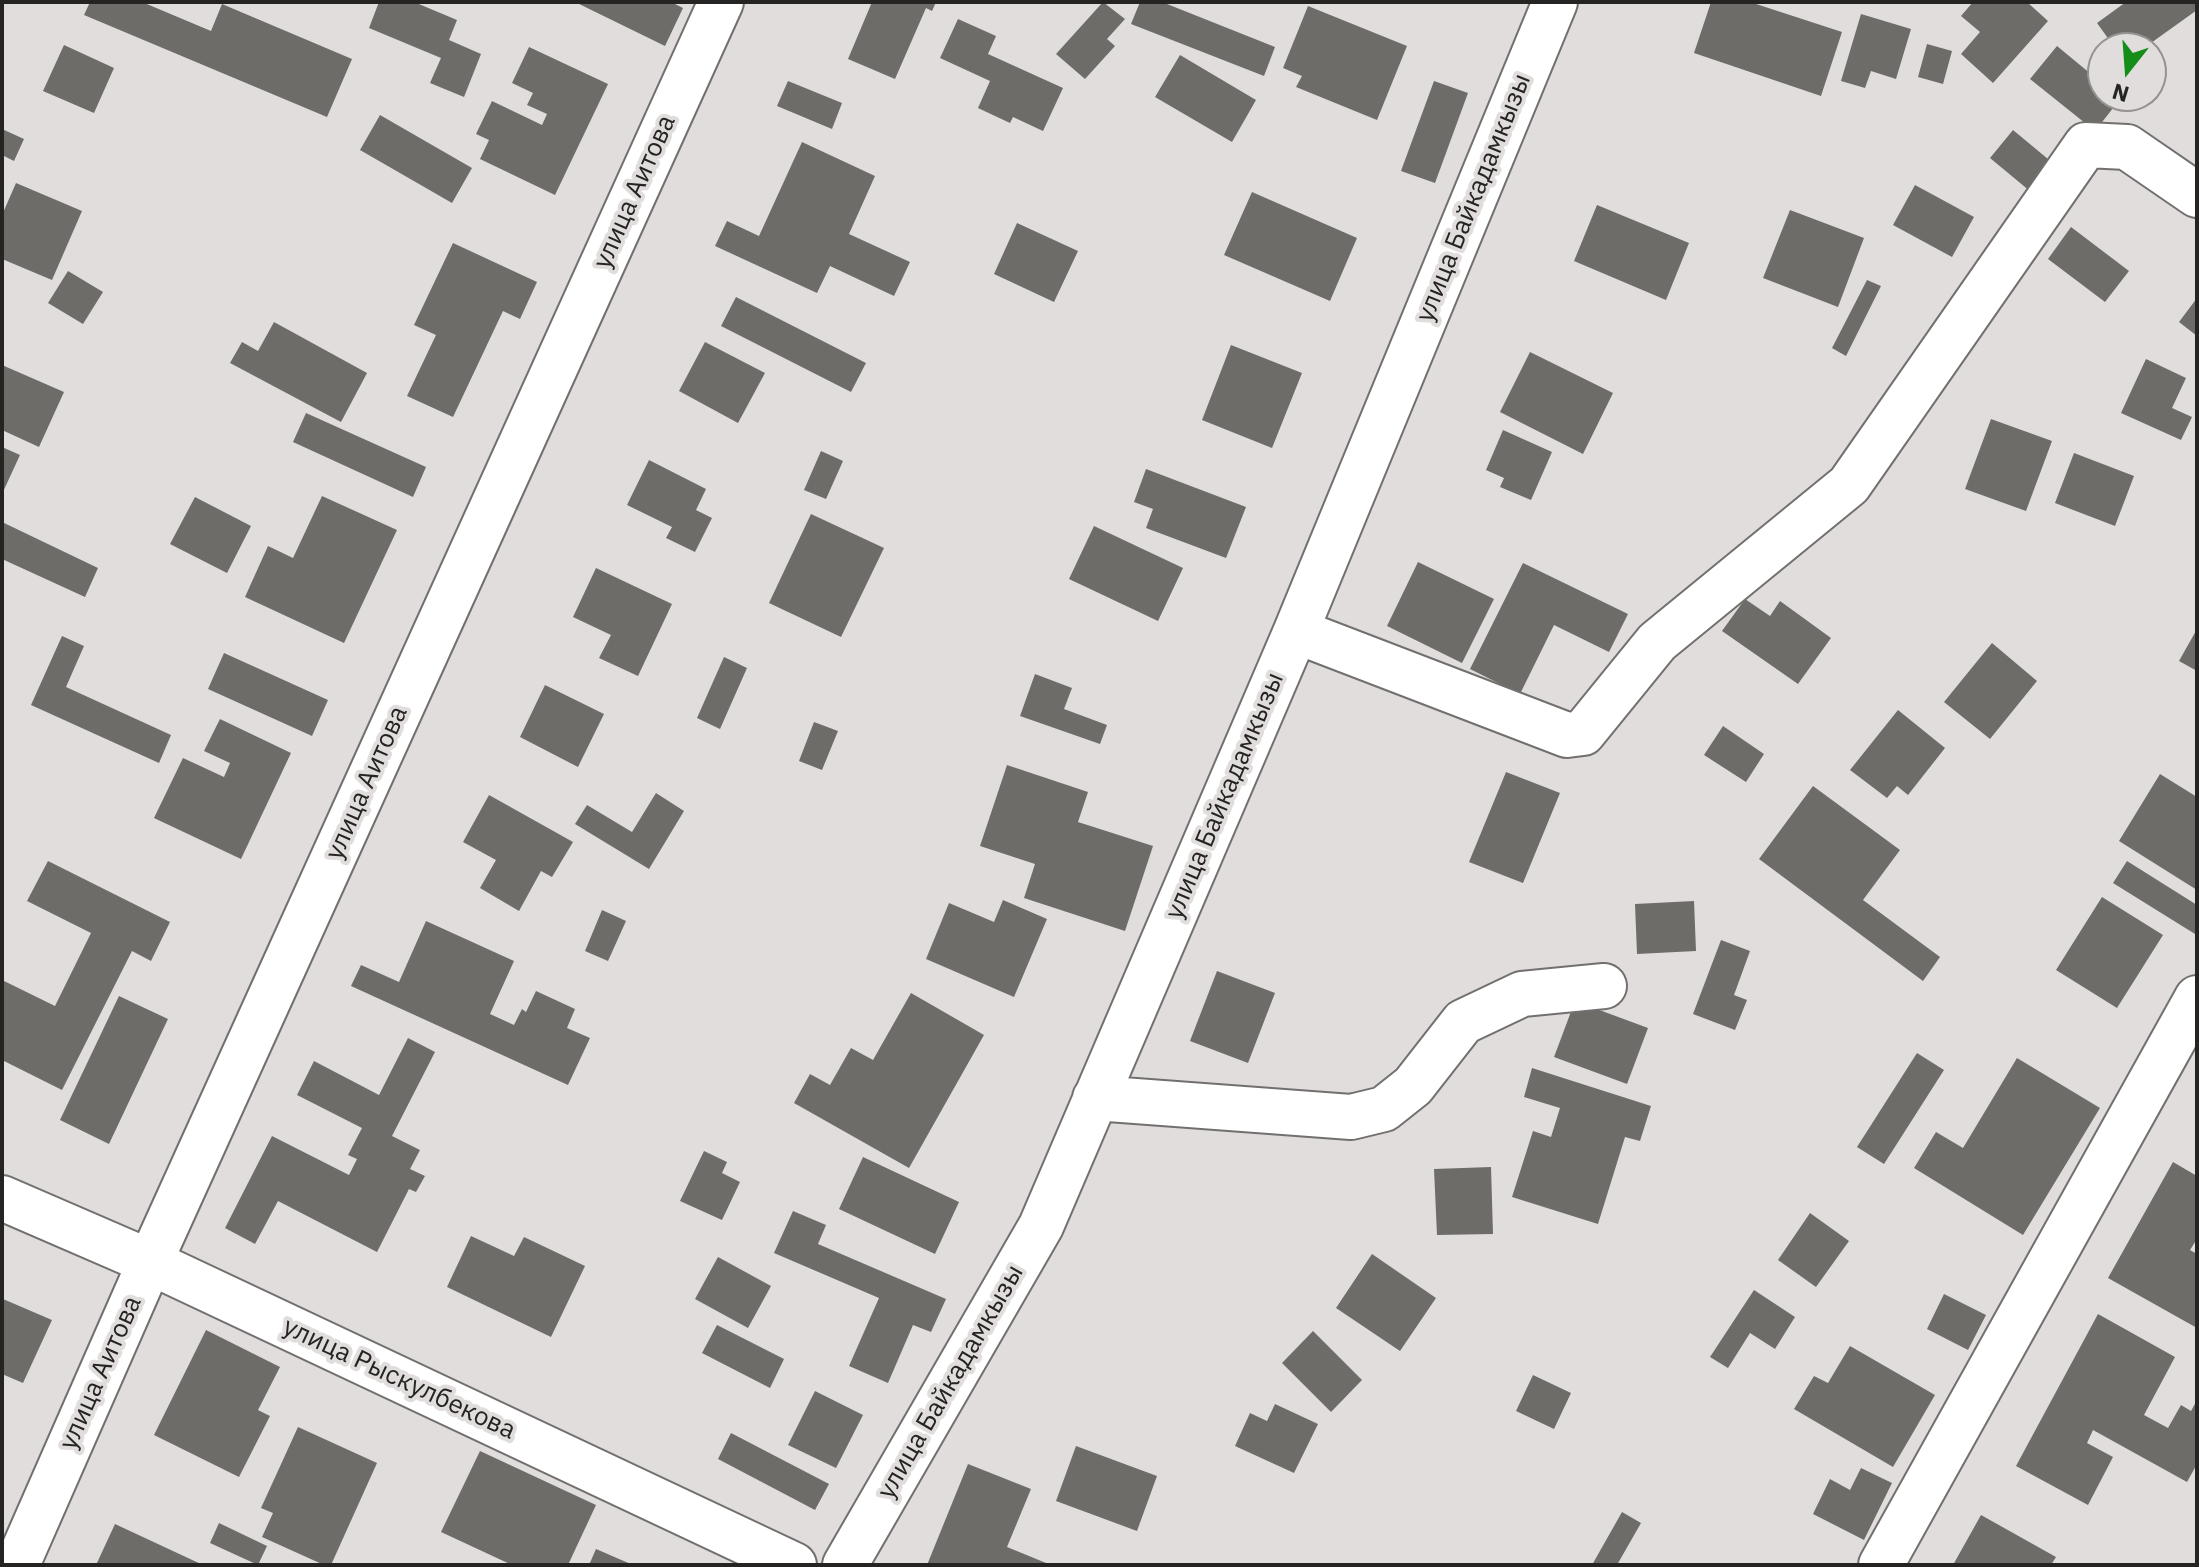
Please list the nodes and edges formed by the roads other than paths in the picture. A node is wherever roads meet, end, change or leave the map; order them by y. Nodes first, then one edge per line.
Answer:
1 (721, 2) edge
2 (1555, 2) edge
3 (2197, 195) edge
4 (1296, 631) junction
5 (1604, 986) dead end
6 (2197, 998) edge
7 (1095, 1098) junction
8 (2, 1198) edge
9 (150, 1262) junction
10 (17, 1565) edge
11 (794, 1565) edge
12 (845, 1565) edge
13 (1881, 1565) edge

1 - 9 street, улица Аитова
2 - 4 street, улица Байкадамкызы
3 - 4 street
4 - 7 street, улица Байкадамкызы
5 - 7 street
6 - 13 street
7 - 12 street, улица Байкадамкызы
8 - 9 street, улица Рыскулбекова
9 - 10 street, улица Аитова
9 - 11 street, улица Рыскулбекова

